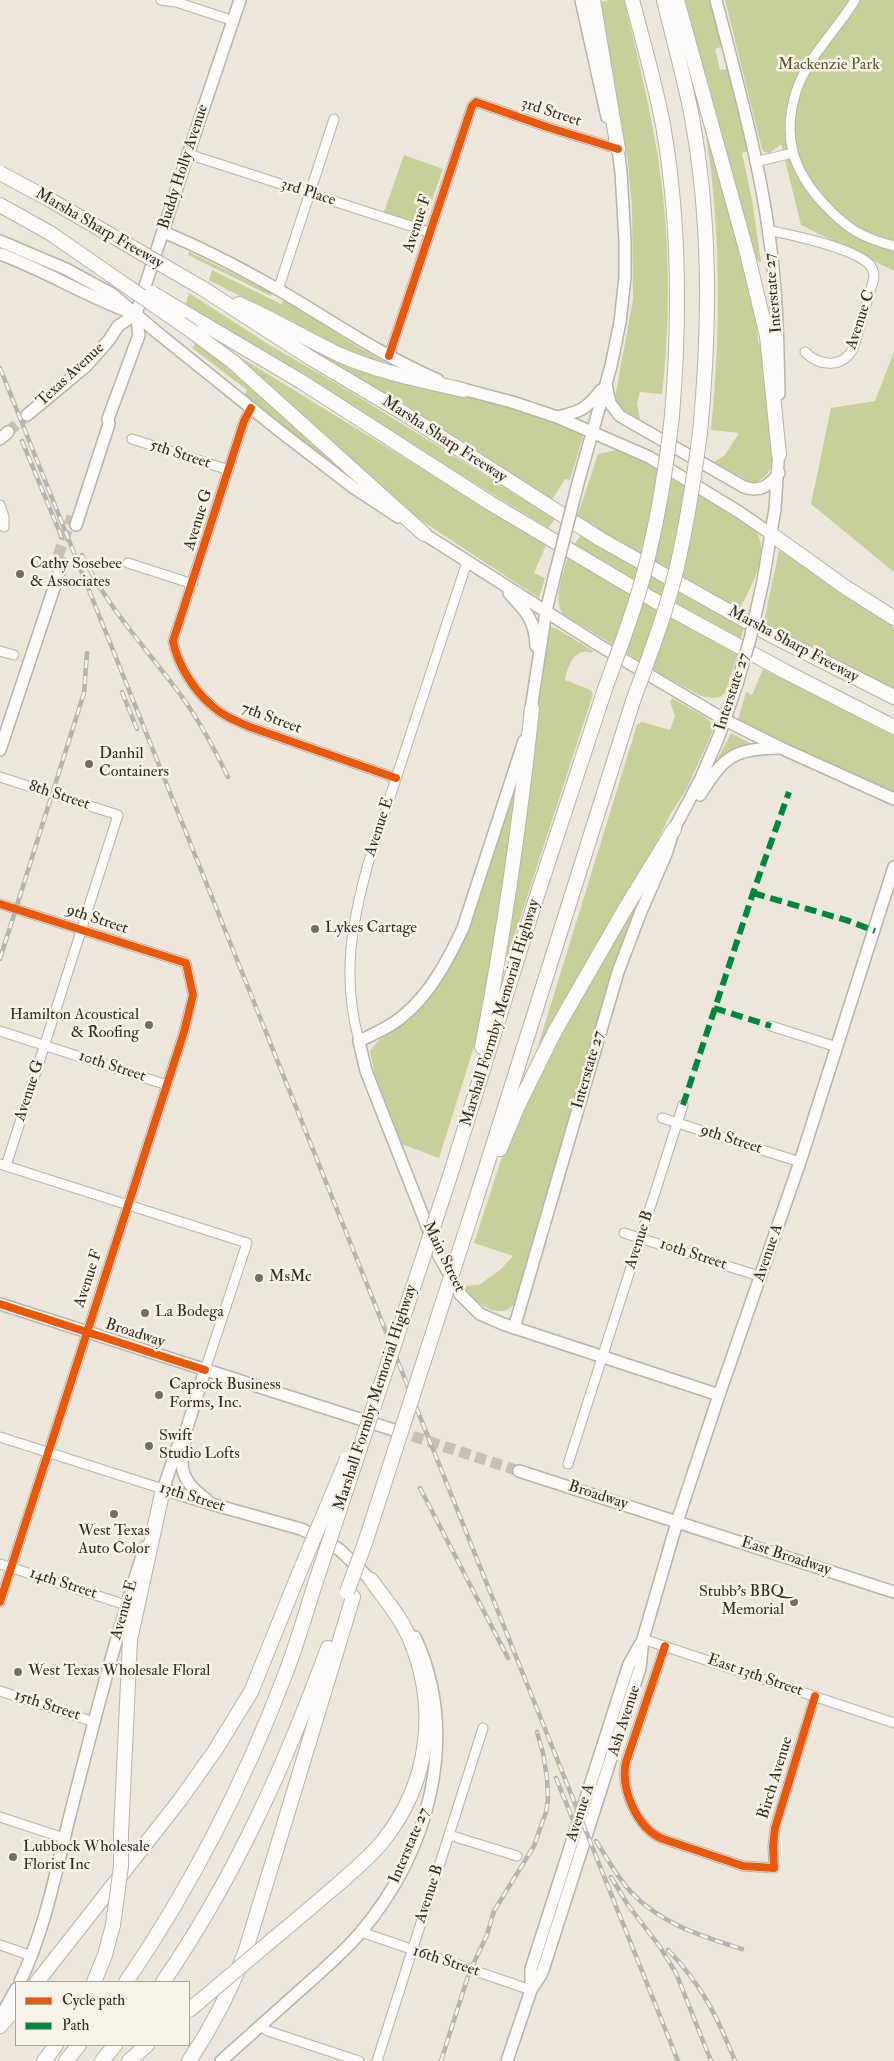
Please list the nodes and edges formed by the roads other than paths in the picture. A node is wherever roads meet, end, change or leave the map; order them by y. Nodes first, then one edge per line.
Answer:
1 (161, 0) edge
2 (240, 0) edge
3 (581, 0) edge
4 (593, 0) edge
5 (632, 0) edge
6 (664, 0) edge
7 (677, 0) edge
8 (716, 0) edge
9 (855, 0) edge
10 (234, 21) junction
11 (476, 102) joint
12 (334, 119) dead end
13 (618, 149) junction
14 (793, 153) junction
15 (188, 154) junction
16 (755, 162) junction
17 (0, 173) edge
18 (310, 194) junction
19 (0, 205) edge
20 (768, 230) junction
21 (163, 232) junction
22 (429, 232) junction
23 (50, 233) junction
24 (0, 241) edge
25 (894, 246) edge
26 (0, 254) edge
27 (202, 288) junction
28 (278, 290) junction
29 (136, 314) junction
30 (805, 352) dead end
31 (389, 356) junction
32 (606, 382) junction
33 (463, 390) junction
34 (250, 408) junction
35 (27, 416) tunnel mouth
36 (557, 417) junction
37 (593, 432) junction
38 (132, 439) dead end
39 (779, 456) junction
40 (229, 470) junction
41 (779, 473) junction
42 (0, 505) edge
43 (74, 520) tunnel mouth
44 (4, 527) dead end
45 (424, 534) junction
46 (771, 534) junction
47 (467, 562) junction
48 (128, 563) dead end
49 (500, 583) junction
50 (193, 584) junction
51 (546, 611) junction
52 (894, 618) edge
53 (173, 641) joint
54 (0, 651) edge
55 (14, 655) dead end
56 (536, 668) junction
57 (894, 697) edge
58 (532, 709) junction
59 (725, 720) junction
60 (894, 727) edge
61 (0, 738) edge
62 (781, 748) junction
63 (0, 750) edge
64 (0, 777) edge
65 (396, 778) junction
66 (894, 799) edge
67 (686, 808) junction
68 (118, 815) joint
69 (674, 829) junction
70 (894, 867) edge
71 (0, 904) edge
72 (81, 930) junction
73 (186, 963) joint
74 (771, 1026) dead end
75 (0, 1031) edge
76 (360, 1041) junction
77 (44, 1046) junction
78 (837, 1047) junction
79 (167, 1085) junction
80 (683, 1106) dead end
81 (470, 1113) junction
82 (662, 1118) dead end
83 (678, 1123) junction
84 (800, 1162) junction
85 (3, 1165) edge
86 (128, 1205) junction
87 (472, 1212) junction
88 (624, 1233) dead end
89 (641, 1238) junction
90 (762, 1277) junction
91 (0, 1304) edge
92 (514, 1328) junction
93 (86, 1332) junction
94 (602, 1357) junction
95 (205, 1370) junction
96 (379, 1386) junction
97 (719, 1395) junction
98 (397, 1431) tunnel mouth
99 (185, 1434) junction
100 (0, 1437) edge
101 (48, 1452) junction
102 (568, 1464) dead end
103 (519, 1471) tunnel mouth
104 (163, 1489) junction
105 (214, 1505) junction
106 (677, 1522) junction
107 (0, 1564) edge
108 (11, 1568) junction
109 (371, 1580) junction
110 (894, 1592) edge
111 (350, 1594) junction
112 (0, 1602) edge
113 (126, 1605) junction
114 (644, 1639) junction
115 (665, 1646) junction
116 (0, 1691) edge
117 (815, 1696) junction
118 (94, 1722) junction
119 (894, 1723) edge
120 (483, 1728) dead end
121 (0, 1817) edge
122 (450, 1835) junction
123 (64, 1838) junction
124 (517, 1856) dead end
125 (774, 1868) joint
126 (361, 1932) junction
127 (0, 1945) edge
128 (412, 1950) junction
129 (32, 1956) junction
130 (20, 1981) edge
131 (38, 1981) edge
132 (94, 1981) edge
133 (127, 1981) edge
134 (164, 1981) edge
135 (531, 1990) junction
136 (15, 1991) edge
137 (194, 2006) edge
138 (15, 2009) edge
139 (0, 2018) edge
140 (0, 2026) edge
141 (260, 2026) junction
142 (55, 2046) edge
143 (78, 2046) edge
144 (114, 2046) edge
145 (147, 2046) edge
146 (44, 2061) edge
147 (66, 2061) edge
148 (102, 2061) edge
149 (129, 2061) edge
150 (188, 2061) edge
151 (221, 2061) edge
152 (359, 2061) edge
153 (377, 2061) edge
154 (507, 2061) edge

1 - 10 street
2 - 10 main road, Buddy Holly Avenue
3 - 13 main road
4 - 13 highway
5 - 81 highway, Marshall Formby Memorial Highway, bridge
6 - 87 highway, Marshall Formby Memorial Highway, bridge
7 - 39 highway
8 - 16 main road, Interstate 27
9 - 14 street
10 - 15 main road, Buddy Holly Avenue
11 - 13 street, 3rd Street
11 - 22 street, Avenue F
12 - 18 street
13 - 32 main road
14 - 16 street
14 - 25 street
15 - 18 street, 3rd Place
15 - 21 main road, Buddy Holly Avenue
16 - 20 main road, Interstate 27
17 - 27 highway, Marsha Sharp Freeway, bridge
18 - 22 street, 3rd Place
18 - 28 street
19 - 23 highway, Marsha Sharp Freeway
20 - 30 street, Avenue C
20 - 39 main road, Interstate 27
21 - 28 main road, Marsha Sharp Freeway
21 - 29 main road, Buddy Holly Avenue
22 - 31 street, Avenue F
23 - 45 highway, bridge
23 - 60 highway, Marsha Sharp Freeway, bridge
24 - 29 main road
26 - 29 main road
27 - 33 highway
27 - 57 highway, Marsha Sharp Freeway
28 - 31 main road, Marsha Sharp Freeway
29 - 34 main road
29 - 35 main road, Texas Avenue
29 - 43 main road, Buddy Holly Avenue
31 - 33 main road, Marsha Sharp Freeway
32 - 36 main road
32 - 37 main road
32 - 41 main road
33 - 36 main road, Marsha Sharp Freeway
34 - 40 street, Avenue G
34 - 45 main road
36 - 37 main road, Marsha Sharp Freeway
37 - 46 main road, Marsha Sharp Freeway
37 - 51 main road, bridge
38 - 40 street, 5th Street
39 - 41 main road, Interstate 27
40 - 50 street, Avenue G
41 - 46 main road, Interstate 27
42 - 44 street
45 - 47 main road
46 - 52 highway
46 - 59 main road, Interstate 27, bridge
47 - 49 main road
47 - 65 street, Avenue E
48 - 50 street
49 - 51 main road
49 - 56 main road
50 - 53 street, Avenue G
51 - 56 main road
51 - 59 main road
53 - 65 street, 7th Street
54 - 55 street
56 - 58 main road
58 - 76 main road
58 - 81 highway
59 - 62 main road
59 - 67 main road, Interstate 27
61 - 63 main road
62 - 66 main road
62 - 67 main road
64 - 68 street, 8th Street
65 - 76 street, Avenue E
67 - 69 main road, Interstate 27
68 - 72 street, Avenue G
69 - 87 highway
69 - 92 main road, Interstate 27
70 - 78 main road, Avenue A
71 - 72 street, 9th Street
72 - 73 street, 9th Street
72 - 77 street, Avenue G
73 - 79 street, Avenue F
74 - 78 street
75 - 77 street, 10th Street
76 - 92 main road, Main Street
77 - 79 street, 10th Street
77 - 85 street, Avenue G
78 - 84 main road, Avenue A
79 - 86 street, Avenue F
80 - 83 street, Avenue B
81 - 96 highway, Marshall Formby Memorial Highway, bridge
82 - 83 street, 9th Street
83 - 84 street, 9th Street
83 - 89 street, Avenue B
84 - 90 main road, Avenue A
85 - 86 street
86 - 93 street, Avenue F
86 - 95 street, Avenue E
87 - 111 highway, Marshall Formby Memorial Highway, bridge
88 - 89 street, 10th Street
89 - 90 street, 10th Street
89 - 94 street, Avenue B
90 - 97 main road, Avenue A
91 - 93 main road, Broadway
92 - 94 main road, Main Street
93 - 95 main road, Broadway
93 - 101 street, Avenue F
94 - 97 main road, Main Street
94 - 102 street, Avenue B
95 - 98 main road, Broadway
95 - 99 main road, Avenue E
96 - 131 highway, bridge
96 - 133 highway, Marshall Formby Memorial Highway, bridge
97 - 106 main road, Avenue A
99 - 104 main road, Avenue E
99 - 105 main road
100 - 101 street, 13th Street
101 - 104 street, 13th Street
101 - 108 street, Avenue F
103 - 106 main road, Broadway
104 - 105 main road, 13th Street
104 - 113 main road, Avenue E
104 - 132 highway, bridge
105 - 109 main road, 13th Street
106 - 110 main road, East Broadway
106 - 114 main road, Avenue A
107 - 108 street, 14th Street
108 - 112 street, Avenue F
108 - 113 street, 14th Street
109 - 126 main road, Interstate 27
109 - 137 highway, bridge
111 - 134 highway
111 - 150 highway
113 - 118 main road, Avenue E
114 - 115 street, East 13th Street
114 - 135 main road, Avenue A
115 - 117 street, East 13th Street
115 - 125 street, Ash Avenue
116 - 118 street, 15th Street
117 - 119 street, East 13th Street
117 - 125 street, Birch Avenue
118 - 123 main road, Avenue E
120 - 122 street, Avenue B
121 - 123 street
122 - 124 street
122 - 128 street, Avenue B
123 - 129 main road, Avenue E
126 - 128 street, 16th Street
126 - 141 main road, Interstate 27
127 - 129 street
128 - 135 street, 16th Street
128 - 153 street, Avenue B
129 - 130 main road, Avenue E
135 - 154 main road, Avenue A
136 - 139 main road
138 - 140 highway
141 - 151 main road, Interstate 27
141 - 152 street
142 - 146 highway
143 - 147 highway
144 - 148 highway
145 - 149 highway

